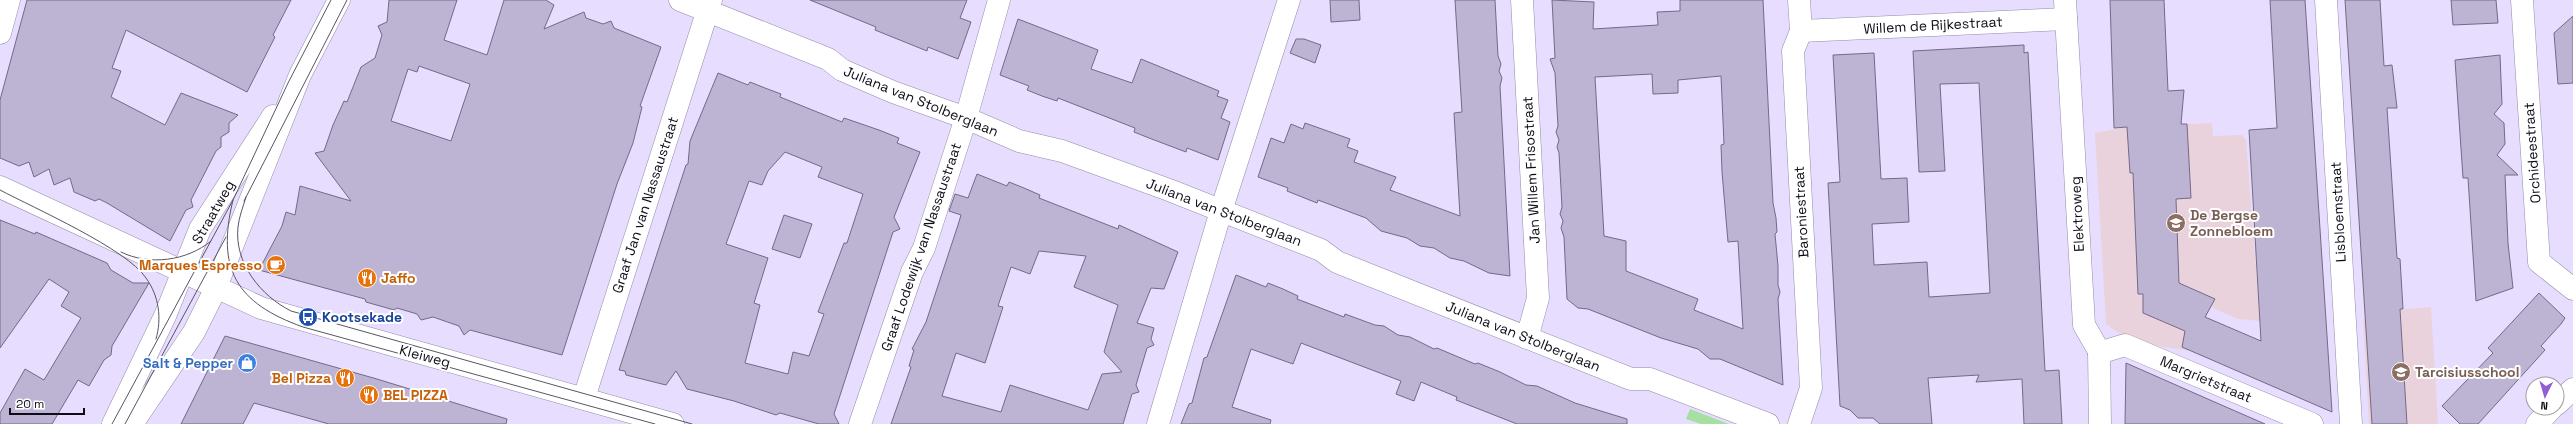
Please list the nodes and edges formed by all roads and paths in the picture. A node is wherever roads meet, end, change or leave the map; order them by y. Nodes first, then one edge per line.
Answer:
1 (9, 0) edge
2 (339, 0) edge
3 (680, 0) edge
4 (999, 0) edge
5 (1522, 0) edge
6 (1799, 0) edge
7 (2326, 0) edge
8 (2522, 0) edge
9 (709, 5) edge
10 (1286, 10) edge
11 (2065, 10) edge
12 (1801, 32) junction
13 (0, 33) edge
14 (300, 75) junction
15 (966, 118) junction
16 (0, 187) edge
17 (1221, 211) junction
18 (182, 273) junction
19 (216, 288) junction
20 (2573, 289) edge
21 (1527, 338) junction
22 (2099, 352) junction
23 (2573, 389) edge
24 (2565, 396) edge
25 (584, 398) junction
26 (2544, 416) edge
27 (113, 424) edge
28 (132, 424) edge
29 (673, 424) edge
30 (860, 424) edge
31 (1158, 424) edge
32 (1768, 424) edge
33 (1799, 424) edge
34 (2100, 424) edge
35 (2312, 424) edge
36 (2351, 424) edge
37 (2537, 424) edge

1 - 13 street
2 - 14 street, Straatweg
3 - 9 street, Juliana van Stolberglaan
4 - 15 street, Graaf Lodewijk van Nassaustraat
5 - 21 street, Jan Willem Frisostraat
6 - 12 street, Baroniestraat
7 - 36 street, Lisbloemstraat
8 - 20 street, Orchideestraat
9 - 15 street, Juliana van Stolberglaan
9 - 25 street, Graaf Jan van Nassaustraat
10 - 17 street
11 - 12 street, Willem de Rijkestraat
11 - 22 street, Elektroweg
12 - 33 street, Baroniestraat
14 - 18 street, Straatweg
14 - 19 street, Straatweg
15 - 17 street, Juliana van Stolberglaan
15 - 30 street, Graaf Lodewijk van Nassaustraat
16 - 18 street
17 - 21 street, Juliana van Stolberglaan
17 - 31 street
18 - 19 street, Kleiweg
18 - 27 street, Straatweg
19 - 25 street, Kleiweg
19 - 28 street, Straatweg
21 - 32 street, Juliana van Stolberglaan
22 - 34 street, Elektroweg
22 - 35 street, Margrietstraat
23 - 24 street
25 - 29 street, Kleiweg
26 - 37 street

